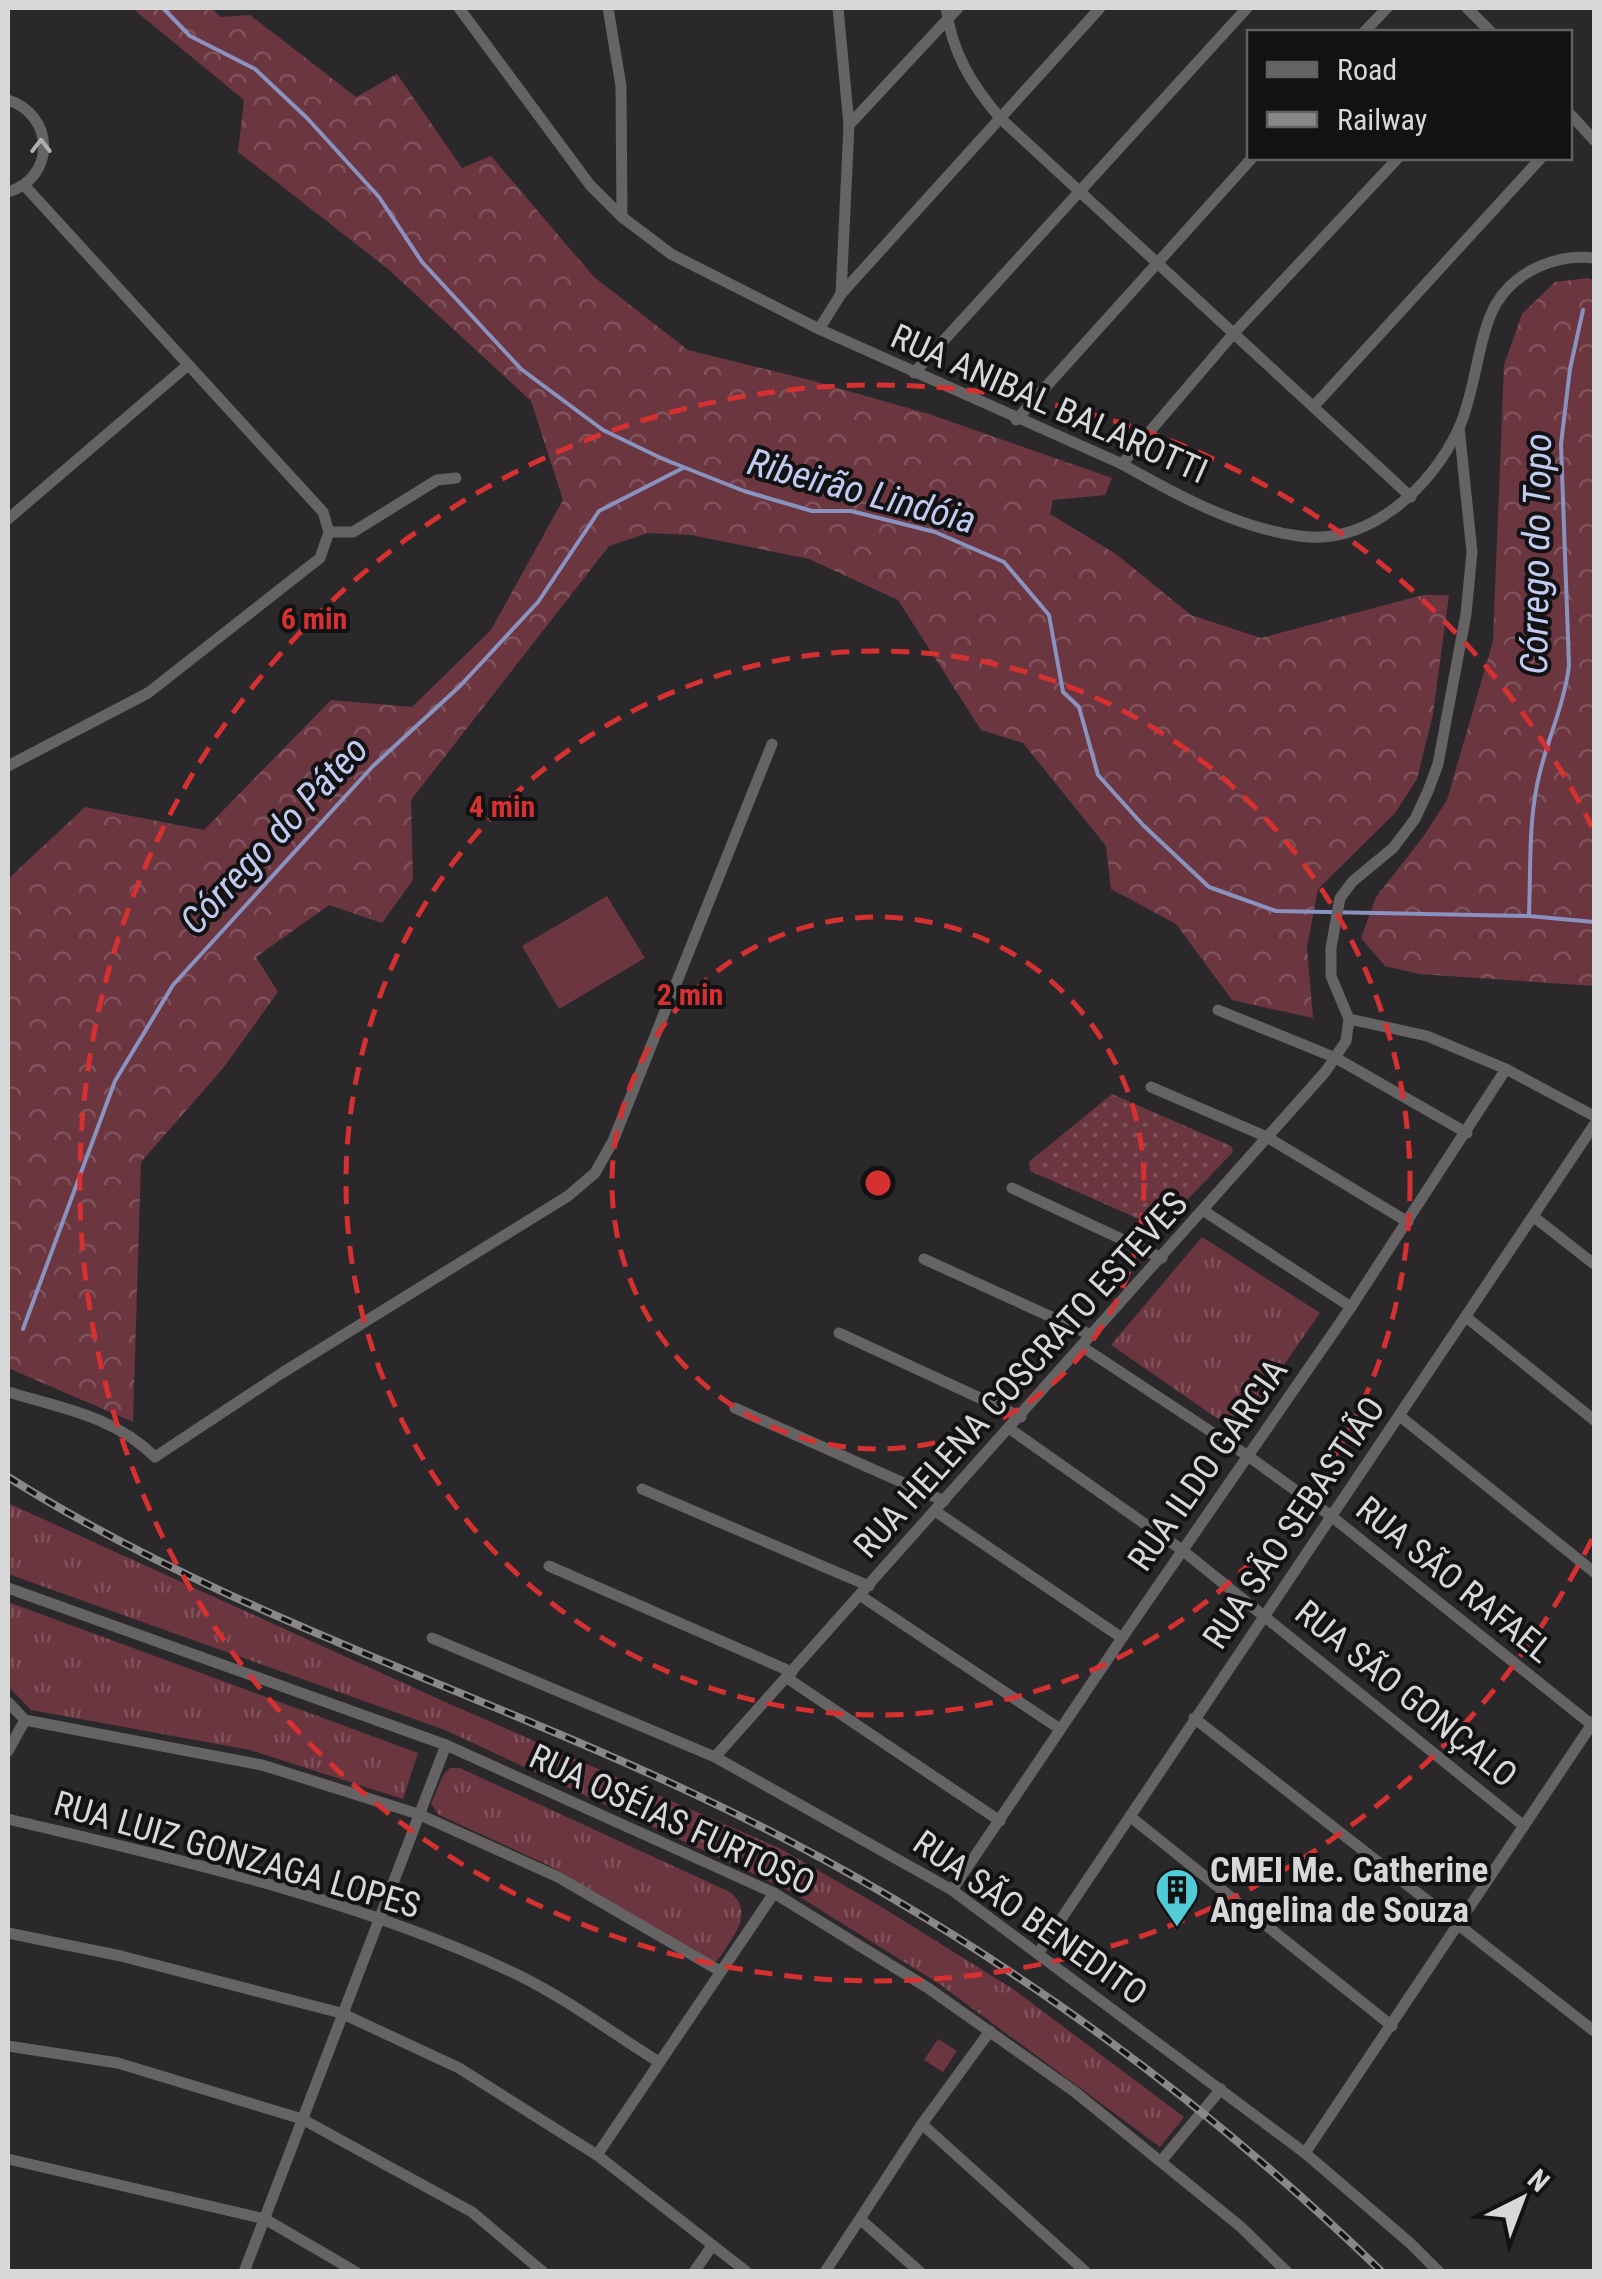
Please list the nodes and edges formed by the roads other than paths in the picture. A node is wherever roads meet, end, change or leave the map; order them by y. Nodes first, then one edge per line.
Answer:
1 (459, 8) edge
2 (608, 8) edge
3 (838, 8) edge
4 (958, 8) edge
5 (1100, 8) edge
6 (1247, 8) edge
7 (1387, 8) edge
8 (1467, 8) edge
9 (947, 14) edge
10 (1366, 30) edge
11 (1489, 30) edge
12 (8, 100) edge
13 (1000, 118) junction
14 (1572, 121) edge
15 (849, 125) junction
16 (1594, 140) edge
17 (1250, 160) edge
18 (1396, 160) edge
19 (1539, 160) edge
20 (24, 185) junction
21 (8, 192) edge
22 (1078, 192) junction
23 (622, 217) junction
24 (1594, 258) edge
25 (1157, 262) junction
26 (840, 294) junction
27 (819, 329) junction
28 (1234, 333) junction
29 (188, 365) junction
30 (914, 373) junction
31 (1314, 406) junction
32 (1016, 420) junction
33 (1459, 427) junction
34 (1122, 464) junction
35 (456, 478) dead end
36 (1411, 497) junction
37 (8, 519) edge
38 (329, 532) junction
39 (772, 744) dead end
40 (8, 766) edge
41 (1218, 1010) dead end
42 (1349, 1018) junction
43 (1336, 1058) junction
44 (1506, 1069) junction
45 (1150, 1087) dead end
46 (1594, 1116) edge
47 (1594, 1125) edge
48 (1466, 1132) junction
49 (1268, 1137) junction
50 (1012, 1188) dead end
51 (1204, 1211) junction
52 (1534, 1216) junction
53 (1408, 1222) junction
54 (1162, 1258) junction
55 (924, 1259) dead end
56 (1594, 1264) edge
57 (1351, 1307) junction
58 (1466, 1317) junction
59 (839, 1333) dead end
60 (1091, 1335) junction
61 (1081, 1346) junction
62 (8, 1392) edge
63 (735, 1408) dead end
64 (1021, 1417) junction
65 (1401, 1417) junction
66 (1594, 1420) edge
67 (1010, 1429) junction
68 (1248, 1456) junction
69 (642, 1490) dead end
70 (940, 1506) junction
71 (1331, 1516) junction
72 (1182, 1550) junction
73 (549, 1566) dead end
74 (1594, 1572) edge
75 (8, 1588) edge
76 (865, 1591) junction
77 (1265, 1615) junction
78 (432, 1638) dead end
79 (1122, 1638) junction
80 (789, 1675) junction
81 (8, 1702) edge
82 (1194, 1718) junction
83 (25, 1720) junction
84 (1593, 1723) edge
85 (1060, 1729) junction
86 (446, 1746) junction
87 (8, 1751) edge
88 (715, 1757) junction
89 (418, 1814) junction
90 (1132, 1818) junction
91 (8, 1819) edge
92 (1000, 1820) junction
93 (1524, 1826) junction
94 (952, 1890) junction
95 (774, 1892) junction
96 (378, 1918) junction
97 (1458, 1926) junction
98 (8, 1932) edge
99 (1040, 1952) junction
100 (720, 1971) junction
101 (341, 2013) junction
102 (1392, 2026) junction
103 (990, 2030) junction
104 (1594, 2031) edge
105 (8, 2046) edge
106 (659, 2062) junction
107 (1221, 2088) junction
108 (302, 2119) junction
109 (922, 2124) junction
110 (1305, 2153) junction
111 (598, 2155) junction
112 (8, 2160) edge
113 (1162, 2160) junction
114 (265, 2219) junction
115 (862, 2220) junction
116 (712, 2246) junction
117 (244, 2272) edge
118 (356, 2272) edge
119 (542, 2272) edge
120 (694, 2272) edge
121 (747, 2272) edge
122 (825, 2272) edge
123 (920, 2272) edge
124 (1086, 2272) edge
125 (1287, 2272) edge
126 (1438, 2272) edge

1 - 23 street, RUA ANIBAL BALAROTTI
2 - 23 street
3 - 15 street
4 - 9 street
5 - 13 street
6 - 22 street
7 - 10 street
8 - 11 street
9 - 13 street
9 - 15 street
20 -> 12 street
13 - 22 street
13 - 26 street
14 - 16 street
15 - 26 street
17 - 25 street
18 - 28 street
19 - 31 street
20 - 21 street
20 - 29 street
22 - 25 street
22 - 30 street
23 - 27 street, RUA ANIBAL BALAROTTI
24 - 33 street, RUA ANIBAL BALAROTTI
25 - 28 street
25 - 32 street
26 - 27 street
27 - 30 street, RUA ANIBAL BALAROTTI
28 - 31 street
28 - 34 street
29 - 37 street
29 - 38 street
30 - 32 street, RUA ANIBAL BALAROTTI
31 - 36 street
32 - 34 street, RUA ANIBAL BALAROTTI
33 - 36 street, RUA ANIBAL BALAROTTI
33 - 42 street
34 - 36 street, RUA ANIBAL BALAROTTI
35 - 38 street
38 - 40 street
39 - 62 street
41 - 43 street
42 - 43 street, RUA HELENA COSCRATO ESTEVES
42 - 44 street
43 - 48 street
43 - 49 street, RUA HELENA COSCRATO ESTEVES
44 - 46 street
44 - 48 street, RUA ILDO GARCIA
45 - 49 street
47 - 52 street, RUA SÃO SEBASTIÃO
48 - 53 street, RUA ILDO GARCIA
49 - 51 street, RUA HELENA COSCRATO ESTEVES
49 - 53 street
50 - 54 street
51 - 54 street, RUA HELENA COSCRATO ESTEVES
51 - 57 street
52 - 56 street
52 - 58 street, RUA SÃO SEBASTIÃO
53 - 57 street, RUA ILDO GARCIA
54 - 60 street, RUA HELENA COSCRATO ESTEVES
55 - 60 street
57 - 68 street, RUA ILDO GARCIA
58 - 65 street, RUA SÃO SEBASTIÃO
58 - 66 street
59 - 64 street
60 - 61 street, RUA HELENA COSCRATO ESTEVES
61 - 64 street, RUA HELENA COSCRATO ESTEVES
61 - 68 street, RUA SÃO RAFAEL
63 - 70 street
64 - 67 street, RUA HELENA COSCRATO ESTEVES
65 - 71 street, RUA SÃO SEBASTIÃO
65 - 74 street
67 - 70 street, RUA HELENA COSCRATO ESTEVES
67 - 72 street, RUA SÃO GONÇALO
68 - 71 street, RUA SÃO RAFAEL
68 - 72 street, RUA ILDO GARCIA
69 - 76 street
70 - 76 street, RUA HELENA COSCRATO ESTEVES
70 - 79 street
71 - 77 street, RUA SÃO SEBASTIÃO
71 - 84 street, RUA SÃO RAFAEL
72 - 77 street, RUA SÃO GONÇALO
72 - 79 street, RUA ILDO GARCIA
73 - 80 street
75 - 86 street, RUA OSÉIAS FURTOSO
76 - 80 street, RUA HELENA COSCRATO ESTEVES
76 - 85 street
77 - 82 street, RUA SÃO SEBASTIÃO
77 - 93 street, RUA SÃO GONÇALO
78 - 88 street, RUA SÃO BENEDITO
79 - 85 street, RUA ILDO GARCIA
80 - 88 street, RUA HELENA COSCRATO ESTEVES
80 - 92 street
81 - 83 street
82 - 90 street, RUA SÃO SEBASTIÃO
82 - 97 street
83 - 87 street
83 - 89 street
84 - 93 street
85 - 92 street, RUA ILDO GARCIA
86 - 89 street
86 - 95 street, RUA OSÉIAS FURTOSO
88 - 94 street, RUA SÃO BENEDITO
89 - 96 street
89 - 100 street
90 - 99 street, RUA SÃO SEBASTIÃO
90 - 102 street
91 - 96 street, RUA LUIZ GONZAGA LOPES
92 - 94 street, RUA ILDO GARCIA
93 - 97 street
94 - 99 street, RUA SÃO BENEDITO
95 - 100 street
95 - 103 street, RUA OSÉIAS FURTOSO
96 - 101 street
96 - 106 street, RUA LUIZ GONZAGA LOPES
97 - 102 street
97 - 104 street
98 - 101 street
99 - 107 street, RUA SÃO BENEDITO
100 - 106 street
101 - 108 street
101 - 111 street
102 - 110 street
103 - 109 street
103 - 113 street, RUA OSÉIAS FURTOSO
105 - 108 street
106 - 111 street
107 - 110 street, RUA SÃO BENEDITO
107 - 113 street
108 - 114 street
108 - 119 street
109 - 115 street
109 - 124 street
110 - 126 street, RUA SÃO BENEDITO
111 - 116 street
112 - 114 street
113 - 125 street, RUA OSÉIAS FURTOSO
114 - 117 street
114 - 118 street
115 - 122 street
115 - 123 street
116 - 120 street
116 - 121 street

